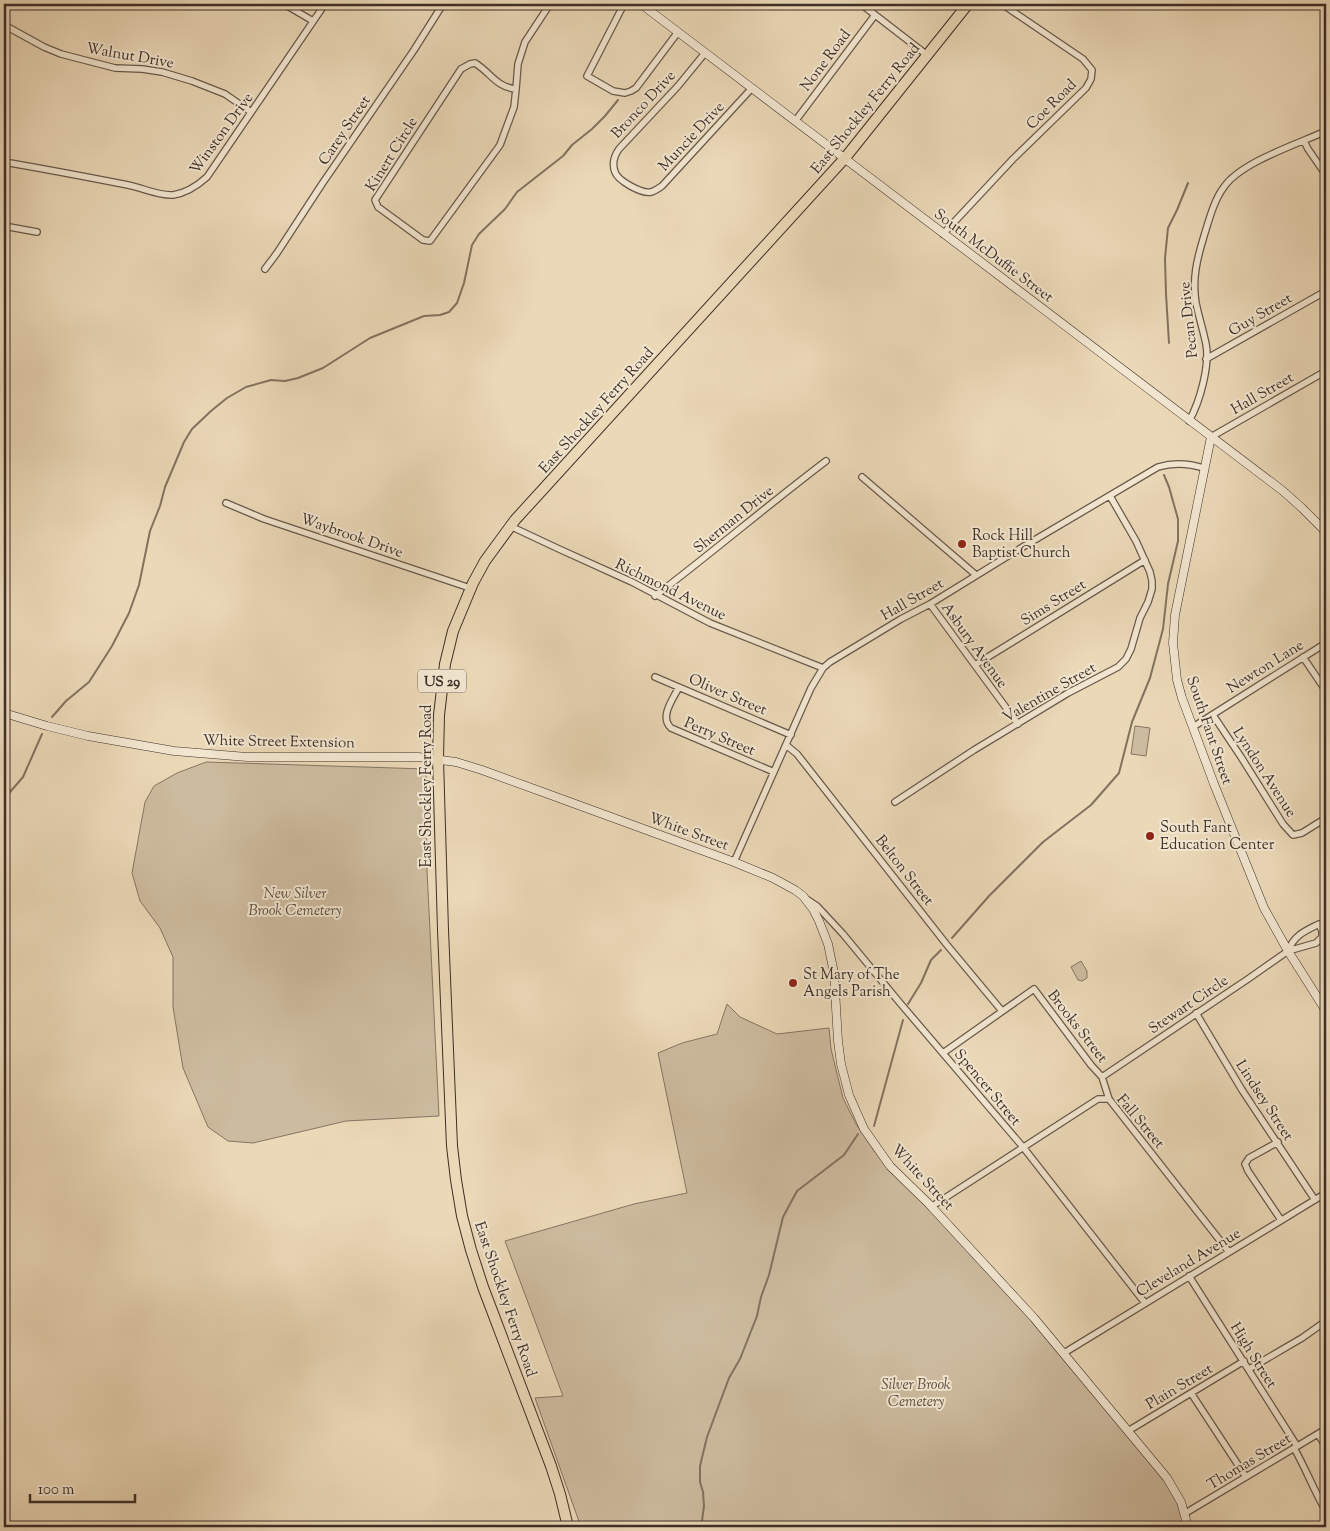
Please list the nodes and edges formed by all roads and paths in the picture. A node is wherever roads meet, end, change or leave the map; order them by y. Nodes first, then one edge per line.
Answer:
1 (284, 4) edge
2 (325, 4) edge
3 (442, 4) edge
4 (550, 4) edge
5 (624, 4) edge
6 (640, 4) edge
7 (861, 4) edge
8 (968, 4) edge
9 (1002, 4) edge
10 (875, 14) junction
11 (313, 21) junction
12 (4, 25) edge
13 (678, 32) junction
14 (706, 54) junction
15 (927, 55) junction
16 (752, 88) junction
17 (516, 89) junction
18 (252, 112) junction
19 (796, 120) junction
20 (1326, 131) edge
21 (1304, 141) junction
22 (845, 158) junction
23 (4, 162) edge
24 (1326, 175) edge
25 (643, 192) joint
26 (4, 226) edge
27 (37, 232) dead end
28 (943, 234) junction
29 (265, 269) dead end
30 (1326, 291) edge
31 (1206, 359) junction
32 (1326, 371) edge
33 (1189, 421) junction
34 (1211, 437) junction
35 (826, 461) dead end
36 (1204, 468) junction
37 (862, 477) dead end
38 (1110, 496) junction
39 (226, 503) dead end
40 (510, 526) junction
41 (1326, 532) edge
42 (1145, 560) junction
43 (976, 575) junction
44 (470, 588) junction
45 (655, 596) junction
46 (930, 604) junction
47 (1326, 643) edge
48 (1304, 657) junction
49 (975, 665) junction
50 (823, 668) junction
51 (655, 677) dead end
52 (679, 687) junction
53 (1326, 691) edge
54 (4, 713) edge
55 (1213, 715) junction
56 (1018, 724) junction
57 (1193, 727) junction
58 (791, 735) junction
59 (786, 745) junction
60 (438, 759) junction
61 (774, 772) junction
62 (895, 802) dead end
63 (1326, 818) edge
64 (734, 862) junction
65 (802, 896) junction
66 (1288, 951) junction
67 (1002, 1011) junction
68 (1326, 1011) edge
69 (1196, 1013) junction
70 (943, 1053) junction
71 (1102, 1077) junction
72 (1109, 1099) junction
73 (1278, 1142) junction
74 (1023, 1147) junction
75 (1326, 1193) edge
76 (1315, 1200) junction
77 (931, 1206) junction
78 (1281, 1220) junction
79 (1228, 1252) junction
80 (1189, 1276) junction
81 (1144, 1304) junction
82 (1326, 1321) edge
83 (1064, 1353) junction
84 (1244, 1362) junction
85 (1249, 1369) junction
86 (1191, 1393) junction
87 (1326, 1429) edge
88 (1128, 1431) junction
89 (1318, 1434) junction
90 (1296, 1447) junction
91 (1326, 1447) edge
92 (1246, 1476) junction
93 (1326, 1511) edge
94 (1184, 1514) junction
95 (568, 1527) edge
96 (1188, 1527) edge

1 - 11 street
2 - 11 street, Winston Drive
3 - 29 street, Carey Street
4 - 17 street, Kinert Circle
5 - 13 street
6 - 13 street, South McDuffie Street
7 - 10 street
8 - 15 highway, East Shockley Ferry Road / US 29
9 - 28 street, Coe Road
10 - 15 street
10 - 19 street, None Road
11 - 18 street, Winston Drive
12 - 18 street, Walnut Drive
13 - 14 street, South McDuffie Street
14 - 16 street, South McDuffie Street
14 - 25 street, Bronco Drive
15 - 22 highway, East Shockley Ferry Road / US 29
16 - 19 street, South McDuffie Street
16 - 25 street, Muncie Drive
17 - 17 street, Kinert Circle
18 - 23 street, Winston Drive
19 - 22 street, South McDuffie Street
20 - 21 street, Pecan Drive
21 - 24 street
21 - 31 street, Pecan Drive
22 - 28 street, South McDuffie Street
22 - 40 highway, East Shockley Ferry Road / US 29
26 - 27 street
28 - 33 street, South McDuffie Street
30 - 31 street, Guy Street
31 - 33 street, Pecan Drive
32 - 34 street, Hall Street
33 - 34 street, South McDuffie Street
34 - 36 street, South Fant Street
34 - 41 street, South McDuffie Street
35 - 45 street, Sherman Drive
36 - 38 street, Hall Street
36 - 57 street, South Fant Street
37 - 43 street
38 - 42 street, Valentine Street
38 - 43 street, Hall Street
39 - 44 street, Waybrook Drive
40 - 44 highway, East Shockley Ferry Road / US 29
40 - 45 street, Richmond Avenue
42 - 49 street, Sims Street
42 - 56 street, Valentine Street
43 - 46 street, Hall Street
44 - 60 highway, East Shockley Ferry Road / US 29
45 - 50 street, Richmond Avenue
46 - 49 street, Asbury Avenue
46 - 50 street, Hall Street
47 - 48 street, Newton Lane
48 - 53 street
48 - 55 street, Newton Lane
49 - 56 street, Asbury Avenue
50 - 58 street, Hall Street
51 - 52 street, Oliver Street
52 - 58 street, Oliver Street
52 - 61 street, Perry Street
54 - 60 street, White Street Extension
55 - 57 street, Newton Lane
55 - 63 street, Lyndon Avenue
56 - 62 street, Valentine Street
57 - 66 street, South Fant Street
58 - 59 street, Hall Street
59 - 61 street, Hall Street
59 - 67 street, Belton Street
60 - 64 street, White Street
60 - 95 highway, East Shockley Ferry Road / US 29
61 - 64 street, Hall Street
64 - 65 street, White Street
65 - 70 street, Spencer Street
65 - 77 street, White Street
66 - 66 street, Stewart Circle
66 - 68 street, South Fant Street
66 - 69 street, Stewart Circle
67 - 70 street, Brooks Street
67 - 71 street, Brooks Street
69 - 71 street, Stewart Circle
69 - 73 street, Lindsey Street
70 - 74 street, Spencer Street
71 - 72 street, Brooks Street
72 - 74 street, Fall Street
72 - 79 street, Fall Street
73 - 76 street, Lindsey Street
73 - 78 street
74 - 77 street, Fall Street
74 - 81 street, Spencer Street
75 - 76 street, Cleveland Avenue
76 - 78 street, Cleveland Avenue
77 - 83 street, White Street
78 - 79 street, Cleveland Avenue
79 - 80 street, Cleveland Avenue
80 - 81 street, Cleveland Avenue
80 - 84 street, High Street
81 - 83 street, Cleveland Avenue
82 - 85 street
83 - 88 street, White Street
84 - 85 street, High Street
84 - 86 street, Plain Street
85 - 90 street, High Street
86 - 88 street, Plain Street
86 - 92 street
87 - 89 street, Thomas Street
88 - 94 street, White Street
89 - 90 street, Thomas Street
89 - 91 street
90 - 92 street, Thomas Street
90 - 93 street, High Street
92 - 94 street, Thomas Street
94 - 96 street, White Street

